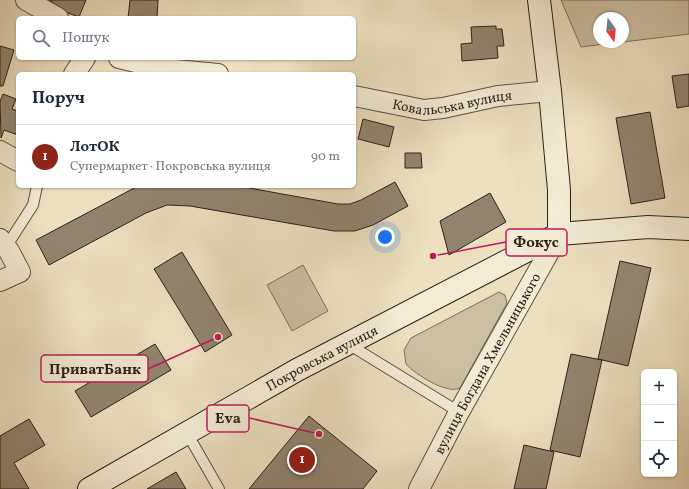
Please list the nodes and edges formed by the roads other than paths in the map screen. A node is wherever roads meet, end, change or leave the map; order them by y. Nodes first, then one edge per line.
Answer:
1 (26, 0) edge
2 (539, 0) edge
3 (54, 16) edge
4 (84, 60) edge
5 (127, 60) edge
6 (75, 72) edge
7 (197, 72) edge
8 (550, 91) junction
9 (356, 96) edge
10 (0, 151) edge
11 (16, 160) edge
12 (37, 188) edge
13 (689, 229) edge
14 (559, 234) junction
15 (3, 243) edge
16 (0, 281) edge
17 (348, 344) junction
18 (459, 412) junction
19 (187, 432) junction
20 (89, 489) edge
21 (219, 489) edge
22 (419, 489) edge

1 - 3 street
2 - 8 main road, вулиця Богдана Хмельницького
4 - 6 street
5 - 7 street
8 - 9 street, Ковальська вулиця
8 - 14 main road, вулиця Богдана Хмельницького
10 - 11 street
12 - 15 lane
13 - 14 main road
14 - 17 main road, Покровська вулиця
14 - 18 street, вулиця Богдана Хмельницького
15 - 16 street
17 - 18 lane
17 - 19 main road, Покровська вулиця
18 - 22 street, вулиця Богдана Хмельницького
19 - 20 main road, Покровська вулиця
19 - 21 lane

